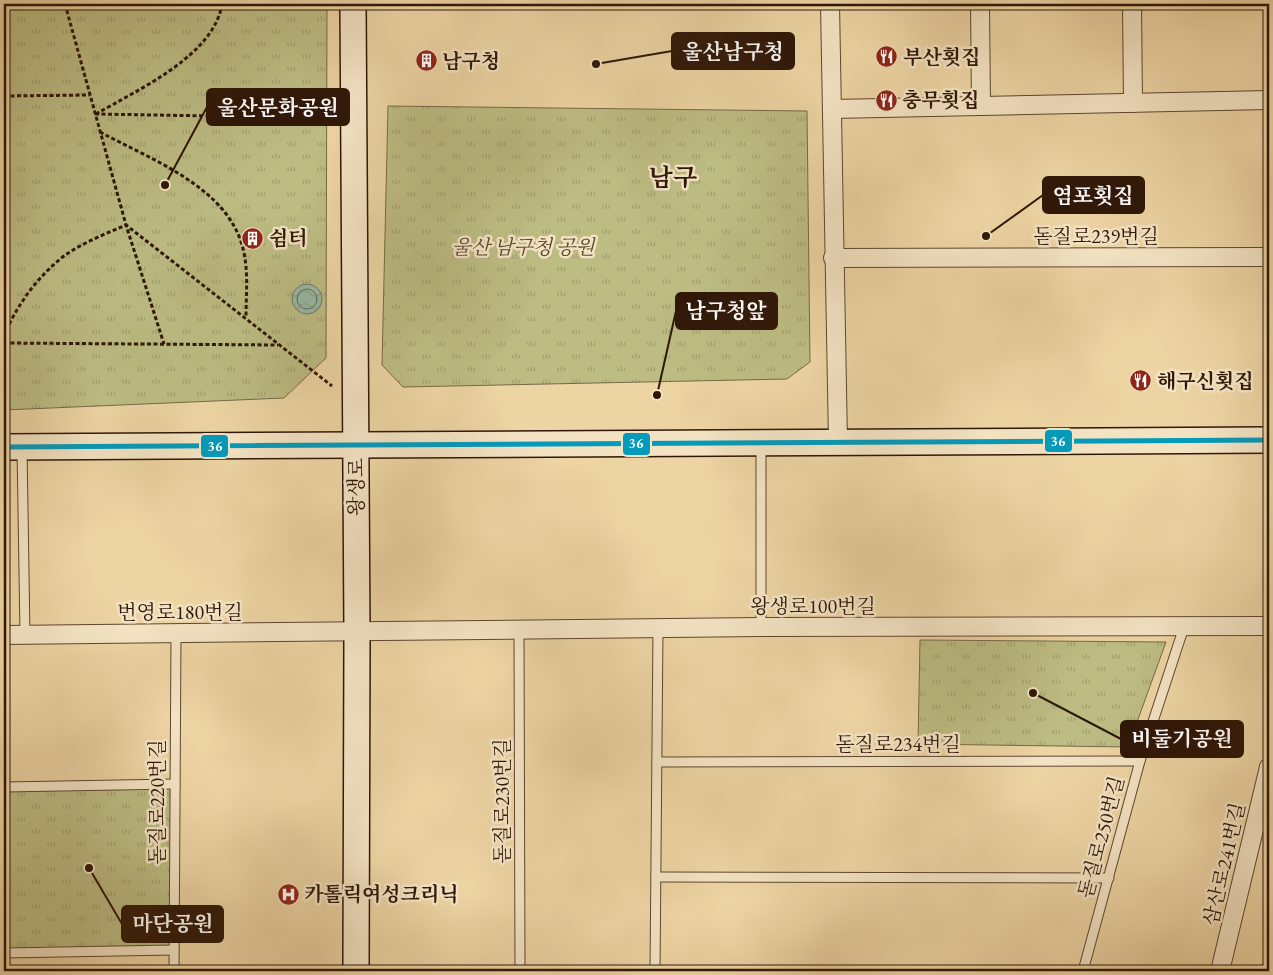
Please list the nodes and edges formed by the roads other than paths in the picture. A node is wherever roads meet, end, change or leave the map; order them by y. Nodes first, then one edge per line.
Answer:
1 (353, 4) edge
2 (830, 4) edge
3 (980, 4) edge
4 (1132, 4) edge
5 (1269, 100) edge
6 (1132, 103) junction
7 (981, 106) junction
8 (832, 109) junction
9 (1269, 257) edge
10 (833, 258) junction
11 (1269, 440) edge
12 (838, 442) junction
13 (761, 443) junction
14 (356, 445) junction
15 (13, 447) edge
16 (1269, 626) edge
17 (761, 627) junction
18 (1184, 627) junction
19 (658, 629) junction
20 (519, 630) junction
21 (357, 632) junction
22 (25, 634) junction
23 (176, 634) junction
24 (4, 635) edge
25 (1140, 761) junction
26 (657, 762) junction
27 (1269, 768) edge
28 (174, 784) junction
29 (4, 787) edge
30 (656, 877) junction
31 (1109, 878) junction
32 (174, 950) junction
33 (4, 953) edge
34 (174, 971) edge
35 (356, 971) edge
36 (520, 971) edge
37 (655, 971) edge
38 (1083, 971) edge
39 (1220, 971) edge

1 - 14 main road, 왕생로
2 - 8 street
3 - 7 street
4 - 6 street
5 - 6 street
6 - 7 street
7 - 8 street
8 - 10 street
9 - 10 street, 돋질로239번길
10 - 12 street
11 - 12 main road
12 - 13 main road
13 - 14 main road
13 - 17 lane
14 - 15 main road
14 - 21 main road, 왕생로
15 - 22 lane
16 - 18 street, 왕생로100번길
17 - 18 street, 왕생로100번길
17 - 19 street, 왕생로100번길
18 - 25 lane, 돋질로250번길
19 - 20 street, 왕생로100번길
19 - 26 lane
20 - 21 street, 왕생로100번길
20 - 36 lane, 돋질로230번길
21 - 23 street, 번영로180번길
21 - 35 main road, 왕생로
22 - 23 street, 번영로180번길
22 - 24 street, 번영로180번길
23 - 28 lane, 돋질로220번길
25 - 26 lane, 돋질로234번길
25 - 31 lane, 돋질로250번길
26 - 30 lane
27 - 39 street, 삼산로241번길
28 - 29 lane
28 - 32 lane, 돋질로220번길
30 - 31 lane
30 - 37 lane
31 - 38 lane, 돋질로250번길
32 - 33 lane
32 - 34 lane, 돋질로220번길

